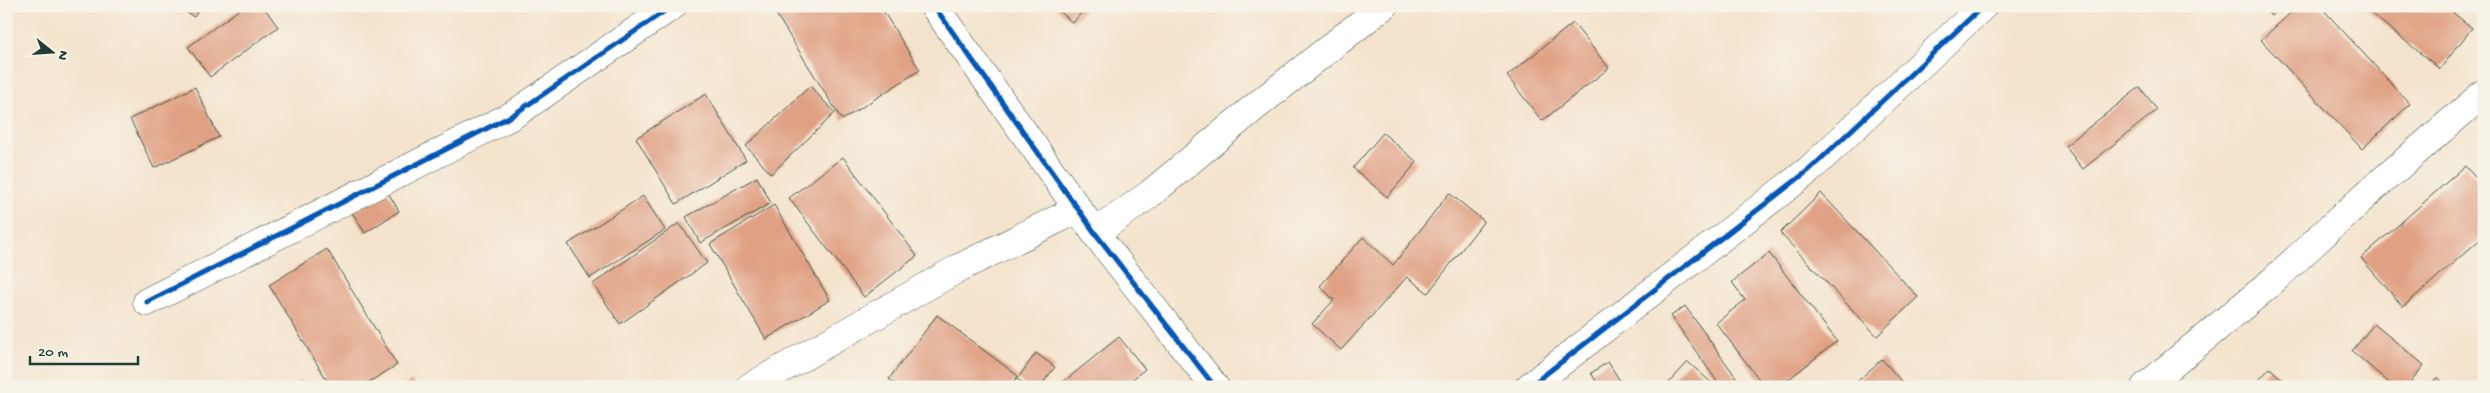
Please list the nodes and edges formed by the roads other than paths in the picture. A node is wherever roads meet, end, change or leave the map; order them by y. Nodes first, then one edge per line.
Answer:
1 (672, 6) edge
2 (934, 6) edge
3 (1383, 6) edge
4 (1983, 6) edge
5 (2484, 93) edge
6 (1078, 209) junction
7 (1096, 233) junction
8 (147, 302) dead end
9 (750, 387) edge
10 (1215, 387) edge
11 (1528, 387) edge
12 (2145, 387) edge

1 - 8 street
2 - 6 street
3 - 7 street
4 - 11 street
5 - 12 street
6 - 7 street
6 - 9 street
7 - 10 street

